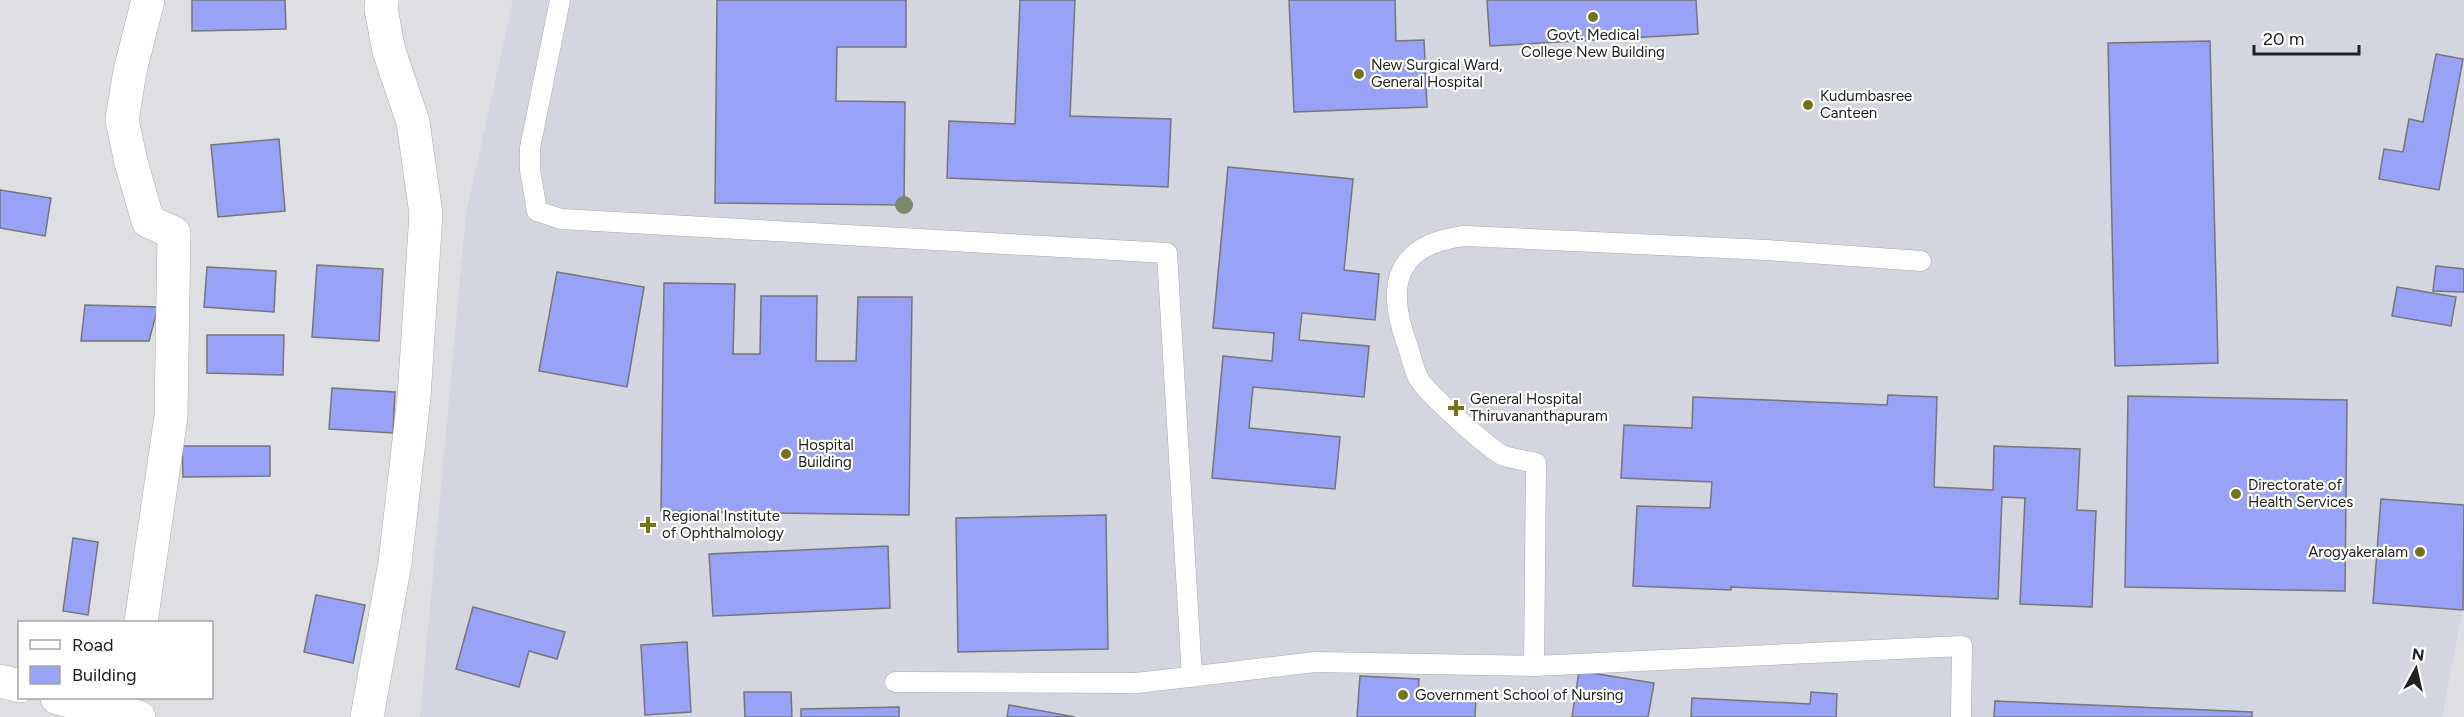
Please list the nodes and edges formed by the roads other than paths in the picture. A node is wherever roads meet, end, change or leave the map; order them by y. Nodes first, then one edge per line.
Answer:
1 (148, 0) edge
2 (382, 0) edge
3 (560, 0) edge
4 (1921, 261) dead end
5 (141, 621) edge
6 (1534, 666) junction
7 (1192, 677) junction
8 (0, 681) edge
9 (895, 682) dead end
10 (18, 686) edge
11 (64, 699) edge
12 (132, 709) edge
13 (367, 717) edge
14 (1961, 717) edge

1 - 5 street
2 - 13 street
3 - 7 lane
4 - 6 lane
6 - 7 lane
6 - 14 lane
7 - 9 lane
8 - 10 street
11 - 12 street

